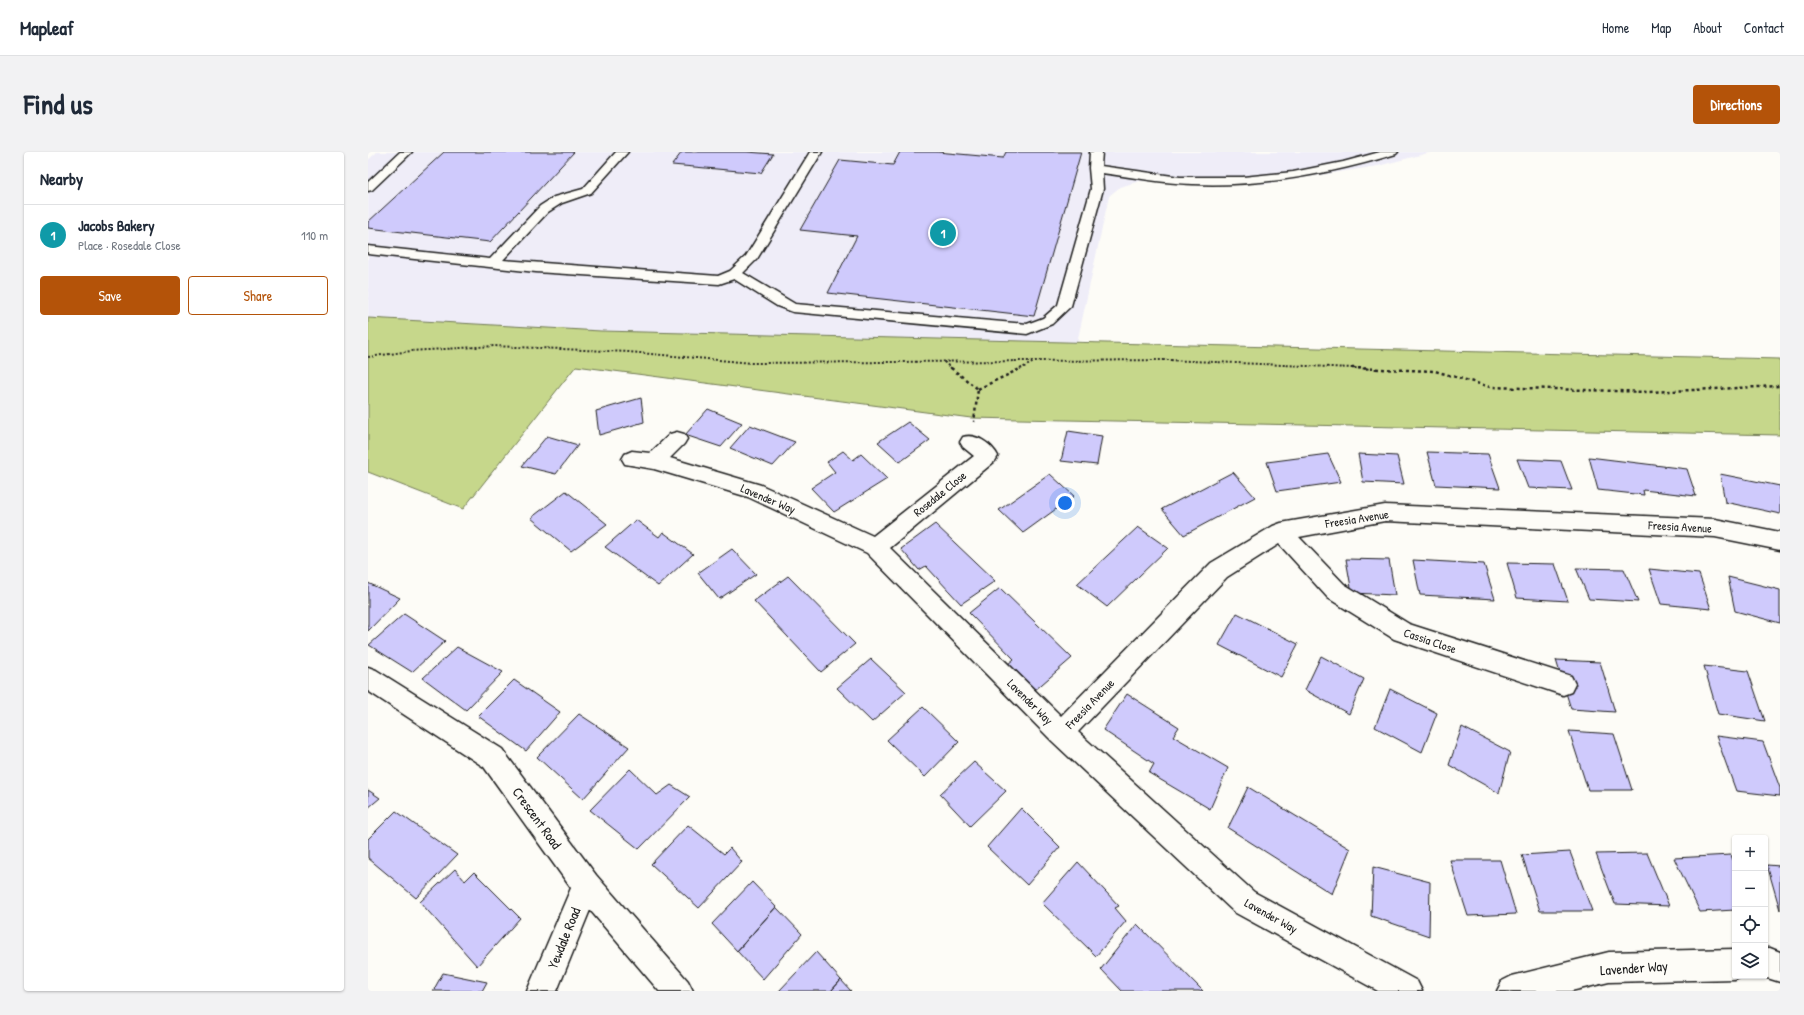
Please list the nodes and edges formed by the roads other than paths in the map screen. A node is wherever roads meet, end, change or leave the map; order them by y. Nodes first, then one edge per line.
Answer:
1 (406, 152) edge
2 (622, 152) edge
3 (816, 152) edge
4 (1096, 152) edge
5 (1392, 152) edge
6 (1095, 168) junction
7 (368, 188) edge
8 (368, 250) edge
9 (492, 264) junction
10 (735, 274) junction
11 (677, 439) dead end
12 (970, 442) road end
13 (1281, 532) junction
14 (1780, 541) edge
15 (875, 547) junction
16 (368, 678) edge
17 (1563, 684) dead end
18 (1061, 733) junction
19 (586, 885) junction
20 (1768, 963) edge
21 (1732, 964) edge
22 (1780, 967) edge
23 (542, 991) edge
24 (678, 991) edge
25 (1407, 991) edge
26 (1512, 991) edge

1 - 7 lane
2 - 9 lane
3 - 10 lane
4 - 6 lane
5 - 6 lane
6 - 10 lane
8 - 9 lane
9 - 10 lane
11 - 15 street, Lavender Way
12 - 15 street, Rosedale Close
13 - 14 street, Freesia Avenue
13 - 17 street, Cassia Close
13 - 18 street, Freesia Avenue
15 - 18 street, Lavender Way
16 - 19 street, Crescent Road
18 - 25 street, Lavender Way
19 - 23 street, Yewdale Road
19 - 24 street, Crescent Road
20 - 22 street
21 - 26 street, Lavender Way

